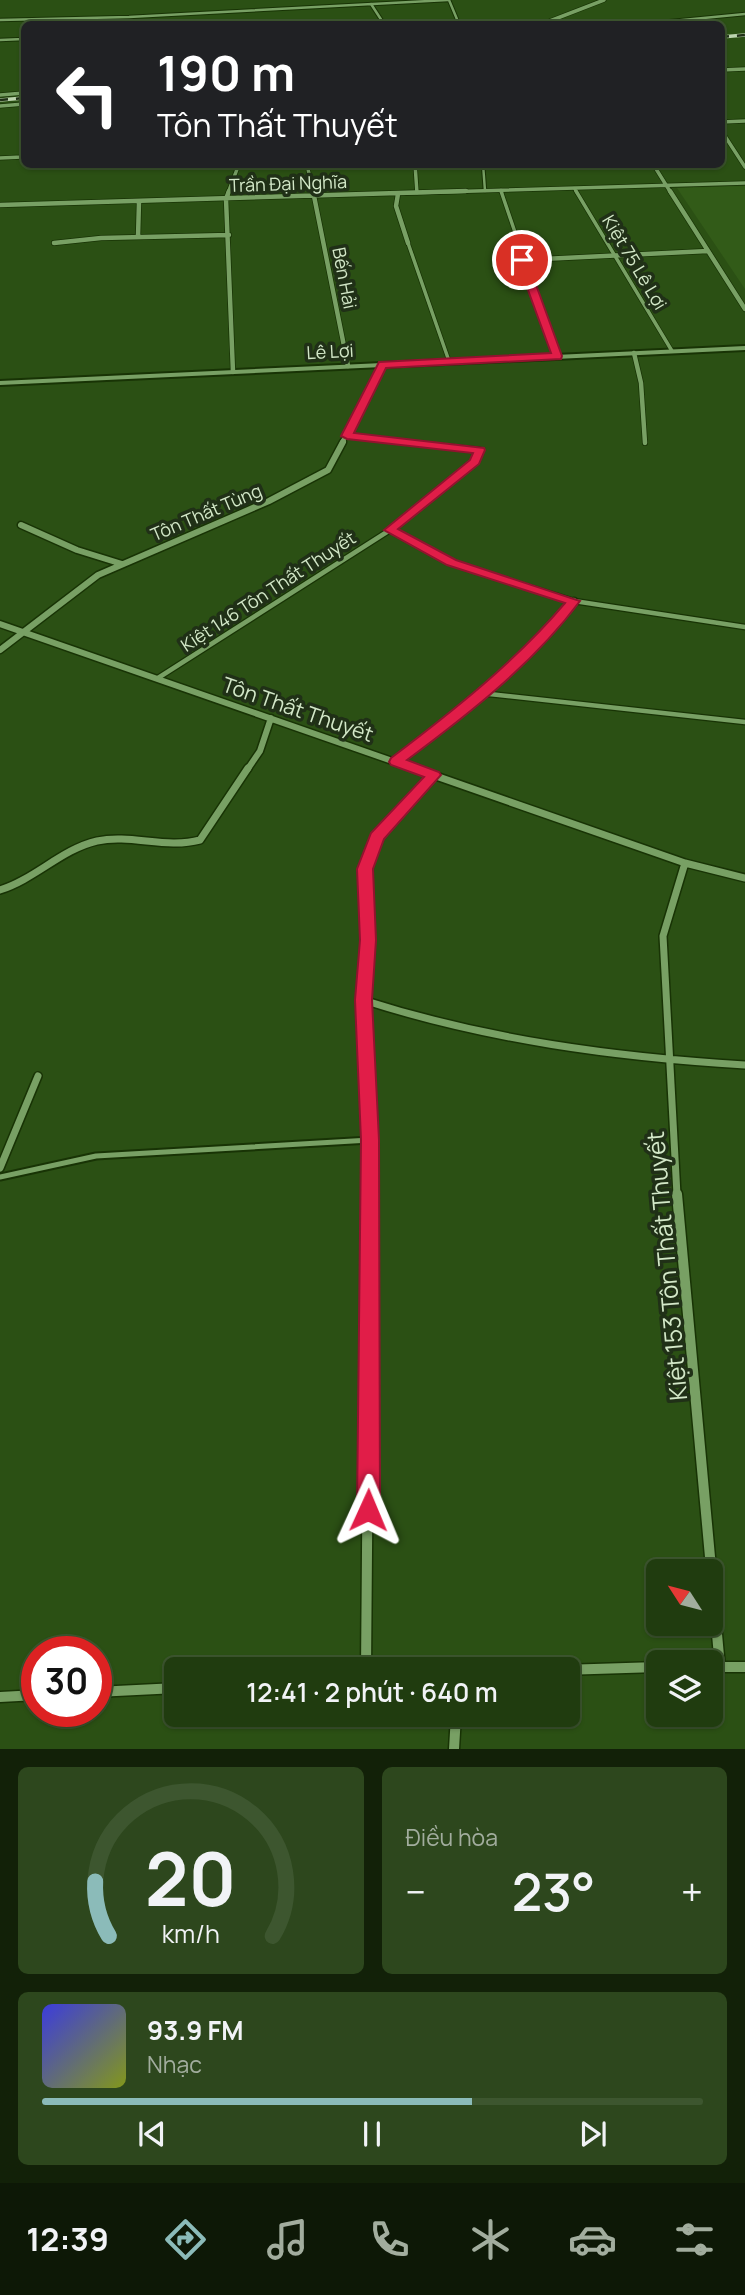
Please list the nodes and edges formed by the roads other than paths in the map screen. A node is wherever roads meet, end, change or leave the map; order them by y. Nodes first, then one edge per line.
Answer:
1 (448, 0) edge
2 (580, 0) edge
3 (604, 0) edge
4 (371, 4) junction
5 (582, 8) junction
6 (745, 14) edge
7 (0, 20) edge
8 (383, 21) edge
9 (458, 21) edge
10 (550, 21) edge
11 (672, 21) edge
12 (21, 39) edge
13 (0, 40) edge
14 (725, 69) edge
15 (745, 69) edge
16 (21, 93) edge
17 (0, 95) edge
18 (21, 104) edge
19 (0, 106) edge
20 (745, 121) edge
21 (725, 122) edge
22 (725, 136) edge
23 (21, 157) edge
24 (0, 158) edge
25 (745, 167) edge
26 (238, 168) edge
27 (308, 168) edge
28 (415, 168) edge
29 (483, 168) edge
30 (655, 168) edge
31 (745, 183) edge
32 (665, 185) junction
33 (574, 188) junction
34 (500, 190) junction
35 (485, 191) junction
36 (417, 193) junction
37 (398, 194) junction
38 (314, 197) junction
39 (226, 199) junction
40 (139, 202) junction
41 (0, 205) edge
42 (229, 235) junction
43 (138, 237) junction
44 (54, 243) dead end
45 (408, 243) joint
46 (708, 251) junction
47 (615, 256) junction
48 (522, 260) junction
49 (745, 309) edge
50 (745, 348) edge
51 (672, 351) junction
52 (634, 353) junction
53 (557, 356) junction
54 (449, 361) junction
55 (382, 365) junction
56 (348, 366) junction
57 (233, 372) junction
58 (0, 383) edge
59 (347, 436) junction
60 (645, 443) dead end
61 (21, 525) dead end
62 (390, 530) junction
63 (122, 564) junction
64 (574, 601) junction
65 (0, 624) edge
66 (745, 627) edge
67 (23, 632) junction
68 (0, 650) edge
69 (159, 678) junction
70 (480, 693) junction
71 (271, 718) junction
72 (745, 722) edge
73 (396, 762) junction
74 (434, 775) junction
75 (685, 863) junction
76 (745, 878) edge
77 (0, 890) edge
78 (363, 1000) junction
79 (670, 1059) junction
80 (745, 1065) edge
81 (38, 1076) dead end
82 (370, 1140) junction
83 (0, 1168) edge
84 (0, 1177) edge
85 (714, 1650) edge
86 (366, 1657) edge
87 (646, 1667) edge
88 (723, 1667) edge
89 (745, 1667) edge
90 (580, 1669) edge
91 (164, 1689) edge
92 (112, 1691) edge
93 (21, 1696) edge
94 (0, 1697) edge
95 (455, 1727) edge
96 (454, 1749) edge

1 - 4 lane
1 - 9 lane
2 - 5 street
3 - 5 street
4 - 7 lane
4 - 8 lane
5 - 10 street
6 - 11 lane
12 - 13 lane
14 - 15 street
16 - 17 street
18 - 19 street
20 - 21 street
22 - 25 street
23 - 24 street
26 - 39 street
27 - 38 street, Bến Hải
28 - 36 street
29 - 35 lane
30 - 32 street
31 - 32 street, Trần Đại Nghĩa
32 - 33 street, Trần Đại Nghĩa
32 - 46 street
33 - 34 street, Trần Đại Nghĩa
33 - 47 lane, Kiệt 75 Lê Lợi
34 - 35 street, Trần Đại Nghĩa
34 - 48 lane
35 - 36 street, Trần Đại Nghĩa
36 - 37 street, Trần Đại Nghĩa
37 - 38 street, Trần Đại Nghĩa
37 - 45 street
38 - 39 street, Trần Đại Nghĩa
38 - 56 street, Bến Hải
39 - 40 street, Trần Đại Nghĩa
39 - 42 street
40 - 41 street, Trần Đại Nghĩa
40 - 43 street
42 - 43 street
42 - 57 street
43 - 44 street
45 - 54 lane
46 - 47 street
46 - 49 street
47 - 48 street
47 - 51 lane, Kiệt 75 Lê Lợi
48 - 53 lane
50 - 51 street, Lê Lợi
51 - 52 street, Lê Lợi
52 - 53 street, Lê Lợi
52 - 60 street
53 - 54 street, Lê Lợi
54 - 55 street, Lê Lợi
55 - 56 street, Lê Lợi
55 - 59 street, Tôn Thất Tùng
56 - 57 street, Lê Lợi
57 - 58 street, Lê Lợi
59 - 62 lane, Kiệt 146 Tôn Thất Thuyết
59 - 63 street, Tôn Thất Tùng
61 - 63 street
62 - 64 lane
62 - 69 lane, Kiệt 146 Tôn Thất Thuyết
63 - 67 street, Tôn Thất Tùng
64 - 66 lane
64 - 70 street
65 - 67 street, Tôn Thất Thuyết
67 - 68 street, Tôn Thất Tùng
67 - 69 street, Tôn Thất Thuyết
69 - 71 street, Tôn Thất Thuyết
70 - 72 lane
70 - 73 street
71 - 73 street, Tôn Thất Thuyết
71 - 77 street
73 - 74 street, Tôn Thất Thuyết
74 - 75 street, Tôn Thất Thuyết
74 - 78 street
75 - 76 street, Tôn Thất Thuyết
75 - 79 street, Kiệt 153 Tôn Thất Thuyết
78 - 79 street
78 - 82 street
79 - 80 street
79 - 85 street, Kiệt 153 Tôn Thất Thuyết
81 - 83 street
82 - 84 lane
82 - 86 street
87 - 90 street
88 - 89 street
91 - 92 street
93 - 94 street
95 - 96 street

